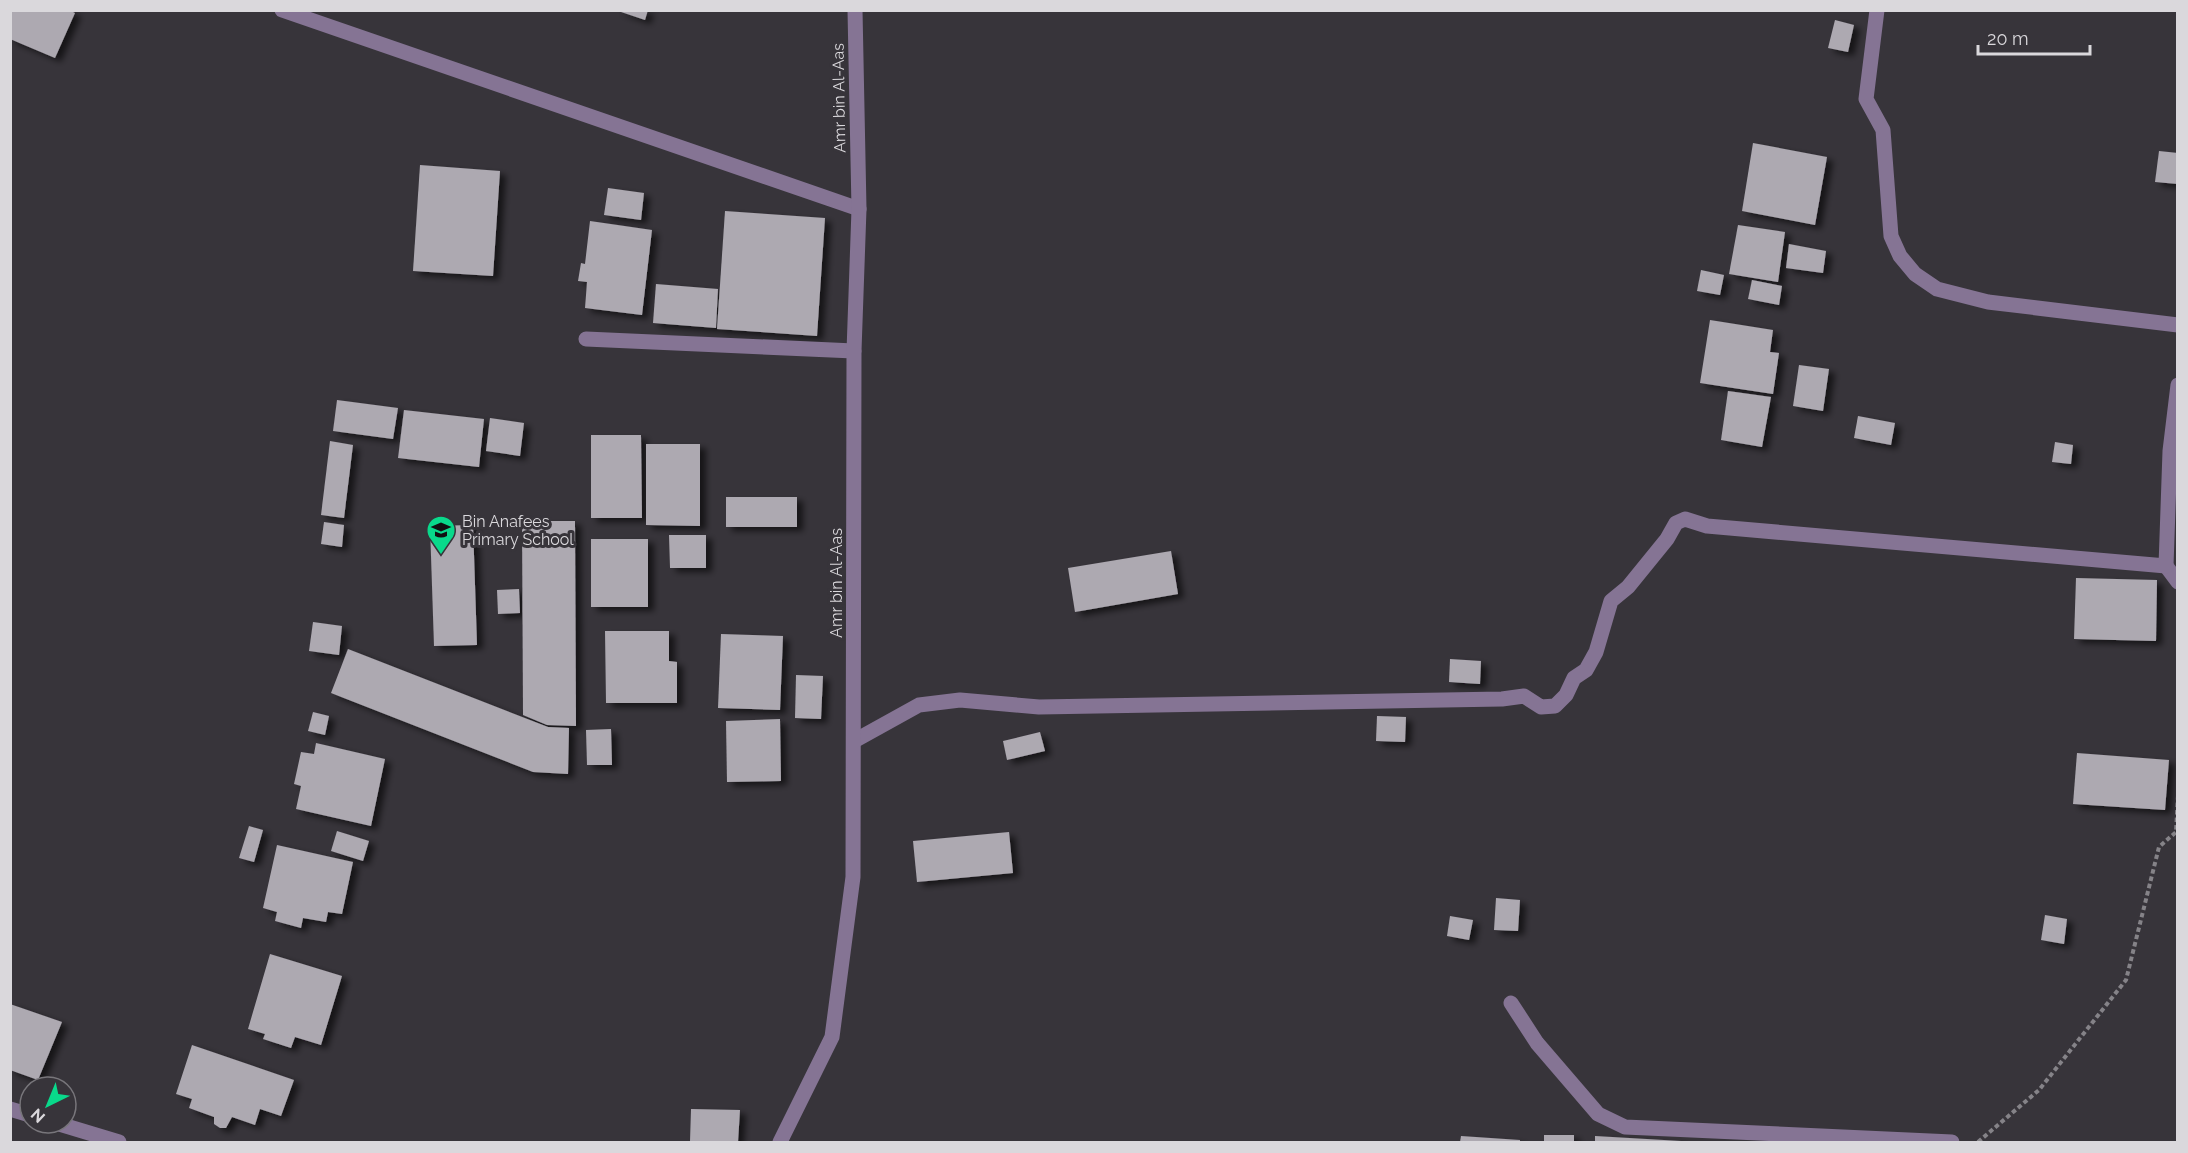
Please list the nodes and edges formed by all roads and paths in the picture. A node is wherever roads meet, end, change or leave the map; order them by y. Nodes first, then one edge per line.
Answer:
1 (282, 10) edge
2 (855, 10) edge
3 (1877, 10) edge
4 (859, 208) junction
5 (2178, 325) edge
6 (586, 339) dead end
7 (854, 351) junction
8 (2178, 385) edge
9 (2166, 566) junction
10 (2178, 582) edge
11 (854, 741) junction
12 (2178, 796) edge
13 (1511, 1004) dead end
14 (78, 1130) edge
15 (119, 1143) edge
16 (780, 1143) edge
17 (1952, 1143) edge
18 (1978, 1143) edge

1 - 4 street
2 - 4 street, Amr bin Al-Aas
3 - 5 street
4 - 7 street, Amr bin Al-Aas
6 - 7 street
7 - 11 street, Amr bin Al-Aas
8 - 9 street
9 - 10 street
9 - 11 street
11 - 16 street, Amr bin Al-Aas
12 - 18 path
13 - 17 street
14 - 15 street

